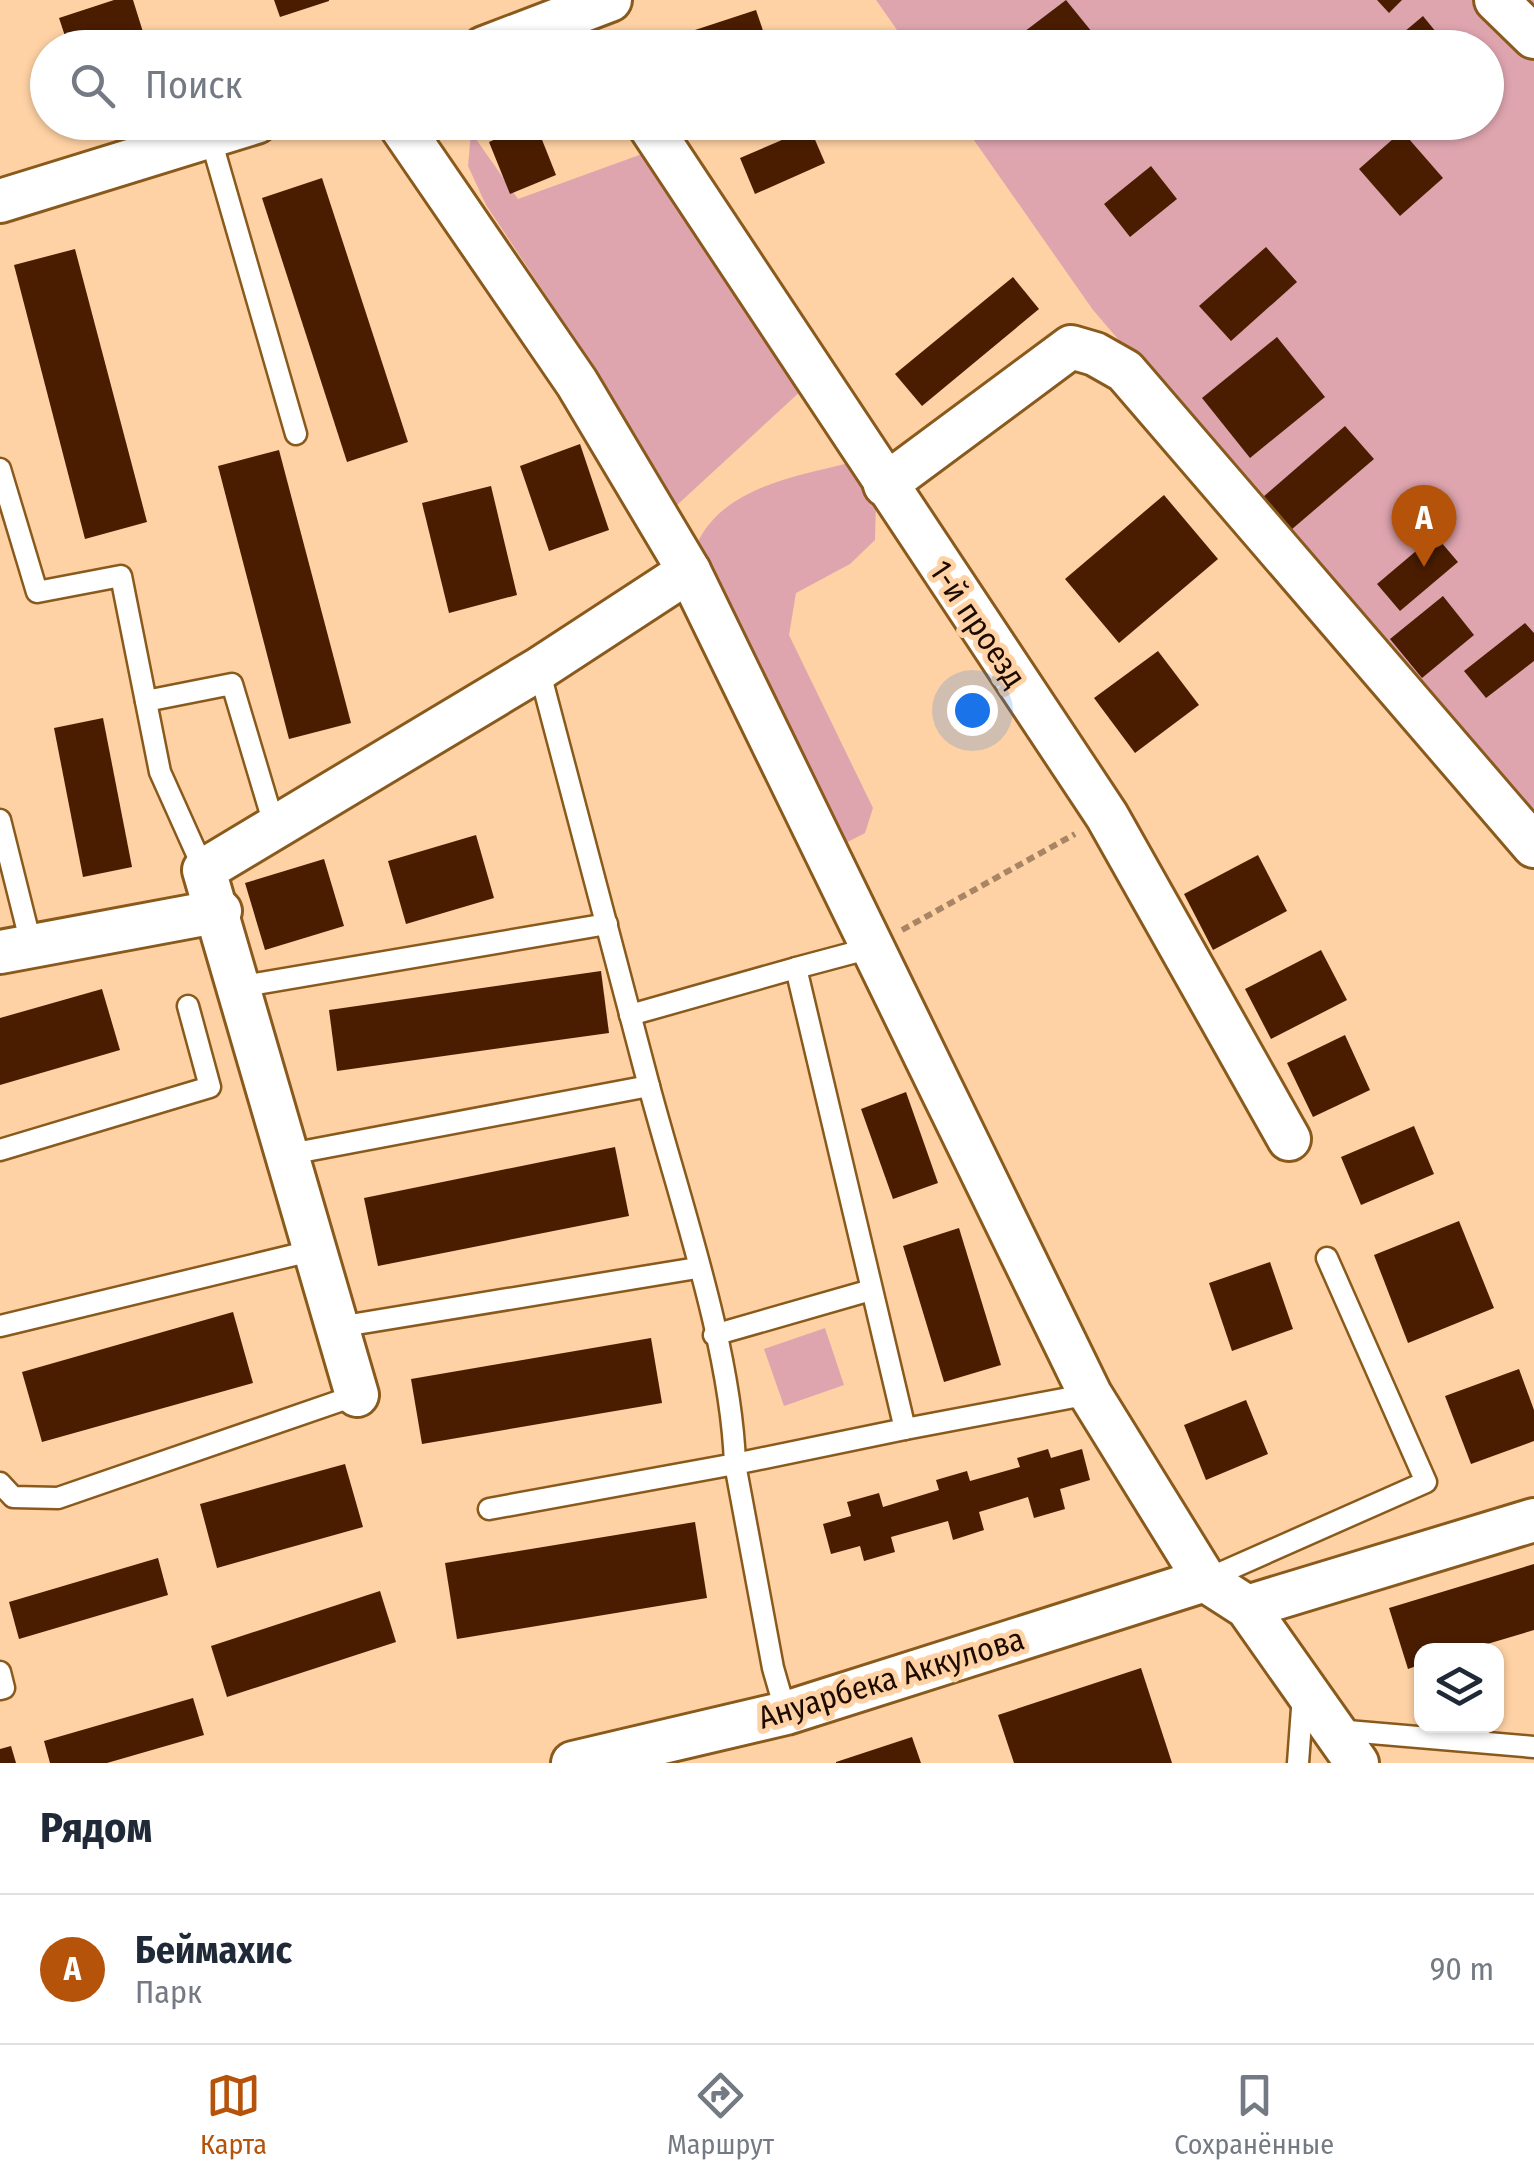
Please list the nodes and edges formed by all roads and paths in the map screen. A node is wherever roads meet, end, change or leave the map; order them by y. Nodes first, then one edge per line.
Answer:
1 (1496, 0) edge
2 (595, 21) edge
3 (558, 30) edge
4 (1534, 37) edge
5 (197, 140) edge
6 (211, 140) edge
7 (410, 140) edge
8 (659, 140) edge
9 (0, 201) edge
10 (296, 434) dead end
11 (0, 469) edge
12 (885, 485) junction
13 (688, 571) junction
14 (539, 670) junction
15 (146, 701) junction
16 (1107, 816) junction
17 (0, 820) edge
18 (275, 828) junction
19 (1534, 846) edge
20 (204, 870) junction
21 (220, 911) junction
22 (606, 924) junction
23 (15, 948) edge
24 (870, 948) junction
25 (796, 968) junction
26 (238, 987) junction
27 (188, 1006) dead end
28 (630, 1015) junction
29 (649, 1086) junction
30 (1289, 1139) dead end
31 (0, 1150) edge
32 (290, 1154) junction
33 (315, 1250) junction
34 (1327, 1258) dead end
35 (697, 1268) junction
36 (871, 1290) junction
37 (0, 1326) edge
38 (338, 1327) junction
39 (714, 1335) junction
40 (1090, 1394) junction
41 (357, 1395) joint
42 (905, 1430) junction
43 (735, 1464) junction
44 (0, 1483) edge
45 (489, 1508) dead end
46 (1534, 1520) edge
47 (1205, 1580) junction
48 (1246, 1607) junction
49 (0, 1672) edge
50 (1303, 1686) junction
51 (0, 1689) edge
52 (786, 1713) junction
53 (1346, 1746) edge
54 (1534, 1748) edge
55 (682, 1752) edge
56 (573, 1763) edge
57 (1298, 1763) edge

1 - 4 street
2 - 3 street
5 - 9 street
6 - 10 lane
7 - 13 street
8 - 12 street, 1-й проезд
11 - 15 lane
12 - 16 street, 1-й проезд
12 - 19 street
13 - 14 street
13 - 24 street
14 - 18 street
14 - 22 lane
15 - 18 lane
15 - 20 lane
16 - 24 path
16 - 30 street, 1-й проезд
17 - 23 lane
18 - 20 street
20 - 21 street
21 - 23 street
21 - 26 street
22 - 26 lane
22 - 28 lane
24 - 25 lane
24 - 40 street
25 - 28 lane
25 - 36 lane
26 - 32 street
27 - 31 lane
28 - 29 lane
29 - 32 lane
29 - 35 lane
32 - 33 street
33 - 37 lane
33 - 38 street
34 - 47 lane
35 - 38 lane
35 - 39 lane
36 - 39 lane
36 - 42 lane
38 - 41 street
39 - 43 lane
40 - 42 lane
40 - 47 street
41 - 44 lane
42 - 43 lane
43 - 45 lane
43 - 52 lane
46 - 48 street
47 - 48 street
47 - 52 street, Ануарбека Аккулова
48 - 50 street
49 - 51 lane
50 - 53 street
50 - 57 lane
52 - 55 street, Ануарбека Аккулова
53 - 54 lane
55 - 56 street, Ануарбека Аккулова

